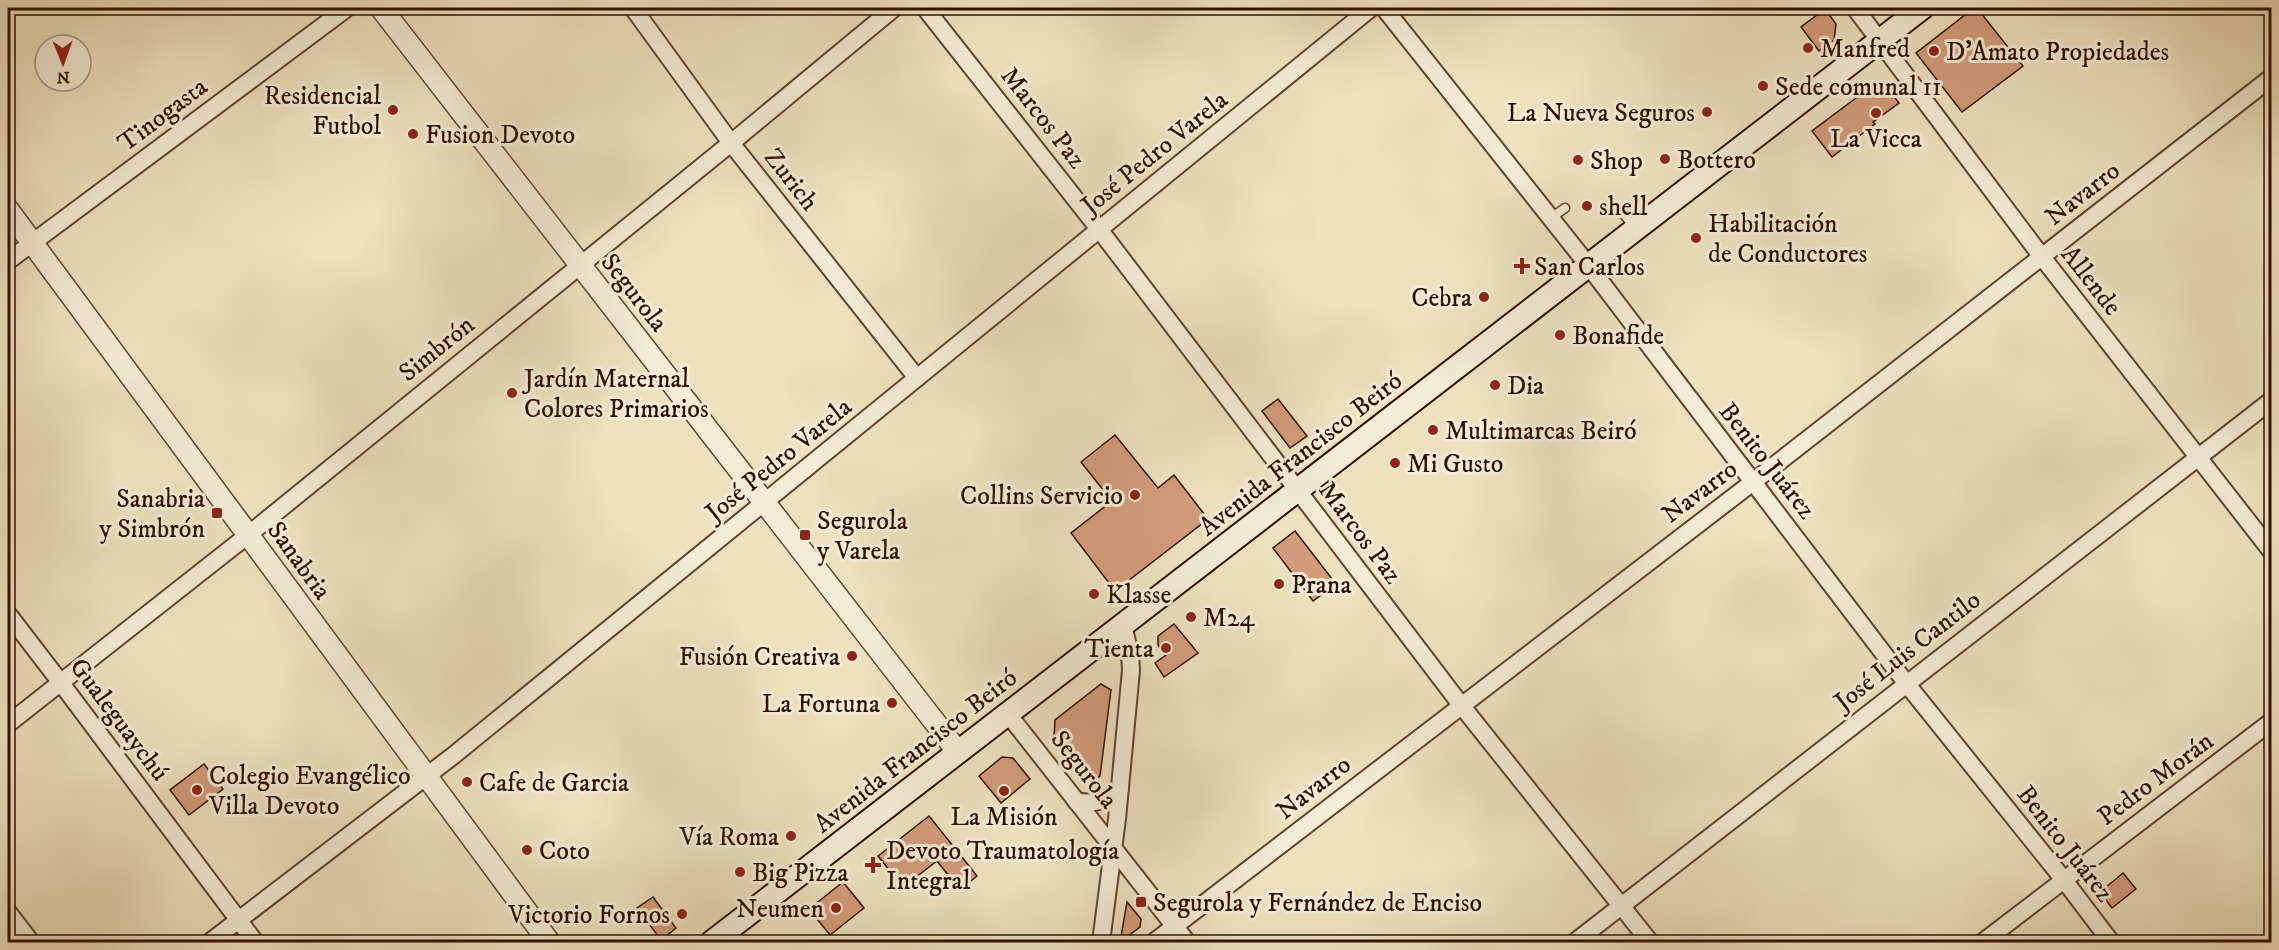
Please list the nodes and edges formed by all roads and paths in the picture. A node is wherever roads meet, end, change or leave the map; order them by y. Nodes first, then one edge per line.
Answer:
1 (347, 8) edge
2 (381, 8) edge
3 (633, 8) edge
4 (894, 8) edge
5 (925, 8) edge
6 (1371, 8) edge
7 (1384, 8) edge
8 (1854, 8) edge
9 (1922, 8) edge
10 (1879, 40) junction
11 (2271, 76) edge
12 (731, 143) junction
13 (1565, 208) dead end
14 (8, 210) edge
15 (1620, 210) dead end
16 (1551, 219) junction
17 (1099, 229) junction
18 (1636, 229) junction
19 (31, 243) junction
20 (2042, 257) junction
21 (8, 261) edge
22 (580, 264) junction
23 (1588, 265) junction
24 (917, 378) junction
25 (2271, 400) edge
26 (2196, 458) junction
27 (1754, 482) junction
28 (1297, 491) junction
29 (765, 503) junction
30 (248, 535) junction
31 (2271, 552) edge
32 (8, 614) edge
33 (1123, 625) junction
34 (61, 682) junction
35 (1906, 683) junction
36 (1461, 705) junction
37 (1008, 714) junction
38 (2271, 721) edge
39 (8, 724) edge
40 (958, 752) junction
41 (426, 777) junction
42 (1120, 789) junction
43 (1076, 801) junction
44 (1113, 849) junction
45 (2064, 880) junction
46 (1622, 907) junction
47 (8, 912) edge
48 (239, 922) junction
49 (1174, 926) junction
50 (717, 941) edge
51 (31, 942) edge
52 (210, 942) edge
53 (255, 942) edge
54 (549, 942) edge
55 (1101, 942) edge
56 (1154, 942) edge
57 (1187, 942) edge
58 (1575, 942) edge
59 (1650, 942) edge
60 (1983, 942) edge
61 (2112, 942) edge

1 - 19 street, Tinogasta
2 - 22 street, Segurola
3 - 12 street, Zurich
4 - 12 street, Simbrón
5 - 17 street, Marcos Paz
6 - 17 street, José Pedro Varela
7 - 16 street, Benito Juárez
8 - 10 street, Allende
9 - 10 main road, Avenida Francisco Beiró
10 - 18 main road, Avenida Francisco Beiró
10 - 20 street, Allende
11 - 20 street, Navarro
12 - 22 street, Simbrón
12 - 24 street, Zurich
13 - 16 lane
14 - 19 street, Sanabria
15 - 18 lane
16 - 23 street, Benito Juárez
17 - 24 street, José Pedro Varela
17 - 28 street, Marcos Paz
18 - 23 main road, Avenida Francisco Beiró
19 - 21 street, Tinogasta
19 - 30 street, Sanabria
20 - 26 street, Allende
20 - 27 street, Navarro
22 - 29 street, Segurola
22 - 30 street, Simbrón
23 - 27 street, Benito Juárez
23 - 28 main road, Avenida Francisco Beiró
24 - 29 street, José Pedro Varela
25 - 26 street, José Luis Cantilo
26 - 31 street, Allende
26 - 35 street, José Luis Cantilo
27 - 35 street, Benito Juárez
27 - 36 street, Navarro
28 - 33 main road, Avenida Francisco Beiró
28 - 36 street, Marcos Paz
29 - 40 street, Segurola
29 - 41 street, José Pedro Varela
30 - 34 street, Simbrón
30 - 41 street, Sanabria
32 - 34 street, Gualeguaychú
33 - 37 main road, Avenida Francisco Beiró
33 - 42 street
34 - 39 street, Simbrón
34 - 48 street, Gualeguaychú
35 - 45 street, Benito Juárez
35 - 46 street, José Luis Cantilo
36 - 46 street, Marcos Paz
36 - 49 street, Navarro
37 - 40 main road, Avenida Francisco Beiró
37 - 43 street, Segurola
38 - 45 street, Pedro Morán
40 - 50 main road, Avenida Francisco Beiró
41 - 48 street, José Pedro Varela
41 - 54 street, Sanabria
42 - 43 street
42 - 44 street
43 - 44 street, Segurola
44 - 49 street, Segurola
44 - 55 street
45 - 60 street, Pedro Morán
45 - 61 street, Benito Juárez
46 - 58 street, José Luis Cantilo
46 - 59 street, Marcos Paz
47 - 51 street
48 - 52 street, José Pedro Varela
48 - 53 street, Gualeguaychú
49 - 56 street, Navarro
49 - 57 street, Segurola

